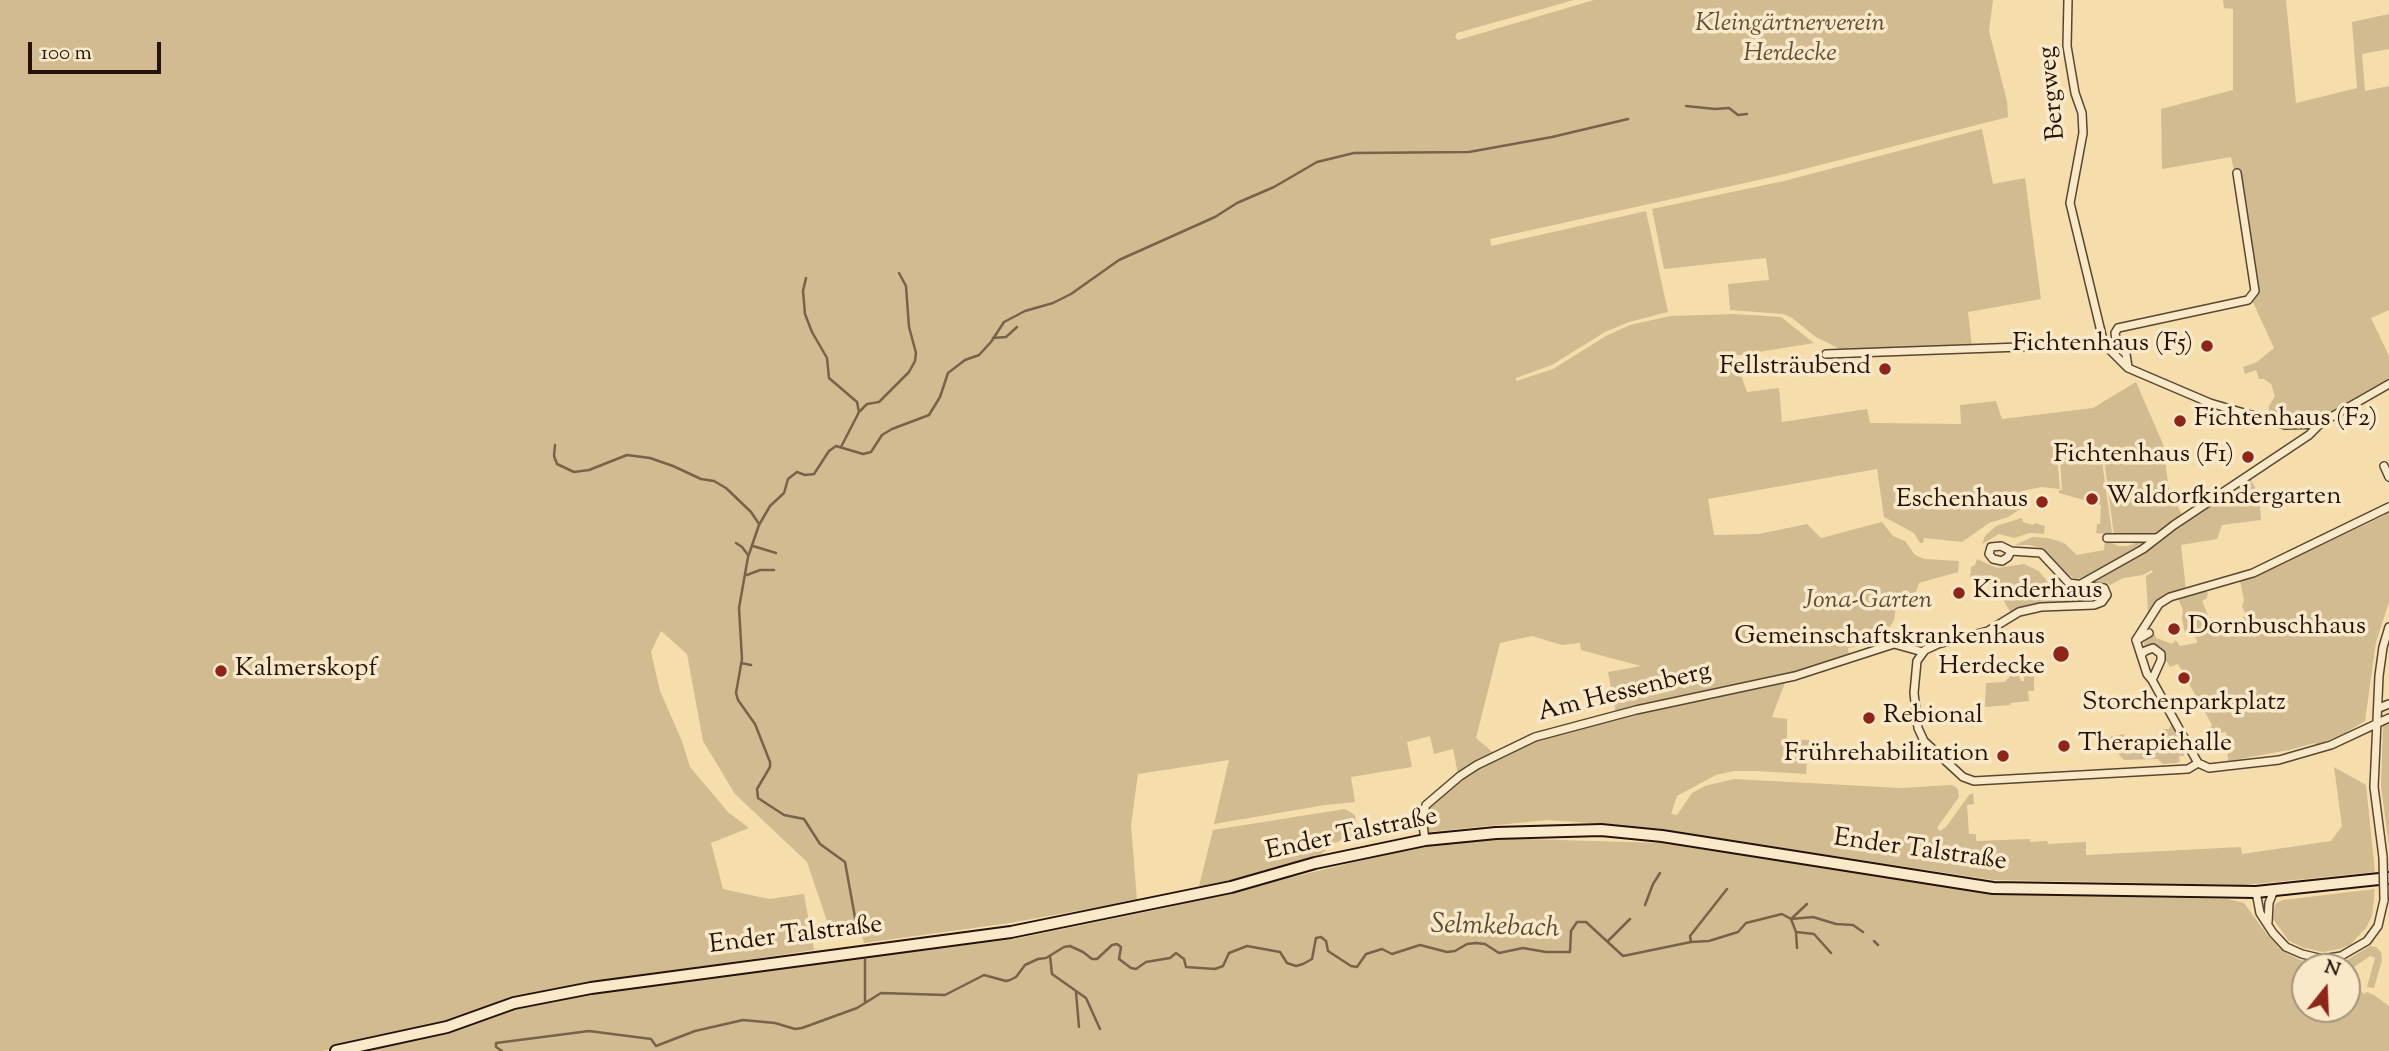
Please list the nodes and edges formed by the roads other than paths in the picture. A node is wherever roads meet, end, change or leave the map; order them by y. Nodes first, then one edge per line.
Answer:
1 (2068, 0) edge
2 (2236, 173) dead end
3 (2104, 344) junction
4 (1826, 354) dead end
5 (2128, 368) junction
6 (2389, 384) edge
7 (2319, 424) junction
8 (2384, 466) dead end
9 (2389, 477) edge
10 (2389, 507) edge
11 (2107, 538) dead end
12 (2157, 538) junction
13 (2011, 551) dead end
14 (2078, 585) junction
15 (2389, 626) edge
16 (2149, 633) dead end
17 (2136, 640) junction
18 (1923, 652) junction
19 (2142, 654) junction
20 (2153, 676) junction
21 (2389, 704) edge
22 (2379, 708) junction
23 (2389, 718) edge
24 (2378, 724) junction
25 (2198, 763) junction
26 (1424, 840) junction
27 (2389, 878) edge
28 (2274, 890) junction
29 (2256, 892) junction
30 (2268, 923) junction
31 (336, 1051) edge

1 - 3 street, Bergweg
2 - 5 street
3 - 4 street
3 - 5 street
5 - 7 street
6 - 7 street
7 - 12 street
8 - 9 street
10 - 17 street
11 - 12 street
12 - 14 street
13 - 14 street
14 - 18 street
15 - 22 street
16 - 17 street
17 - 19 street
18 - 25 street
18 - 26 street, Am Hessenberg
19 - 20 street
19 - 20 street
20 - 25 street
21 - 22 street
22 - 24 street
23 - 24 street
24 - 25 street
24 - 30 street, bridge
26 - 29 main road, Ender Talstraße
26 - 31 main road, Ender Talstraße
27 - 28 main road, Ender Talstraße
28 - 29 main road, Ender Talstraße
28 - 30 street
29 - 30 street

